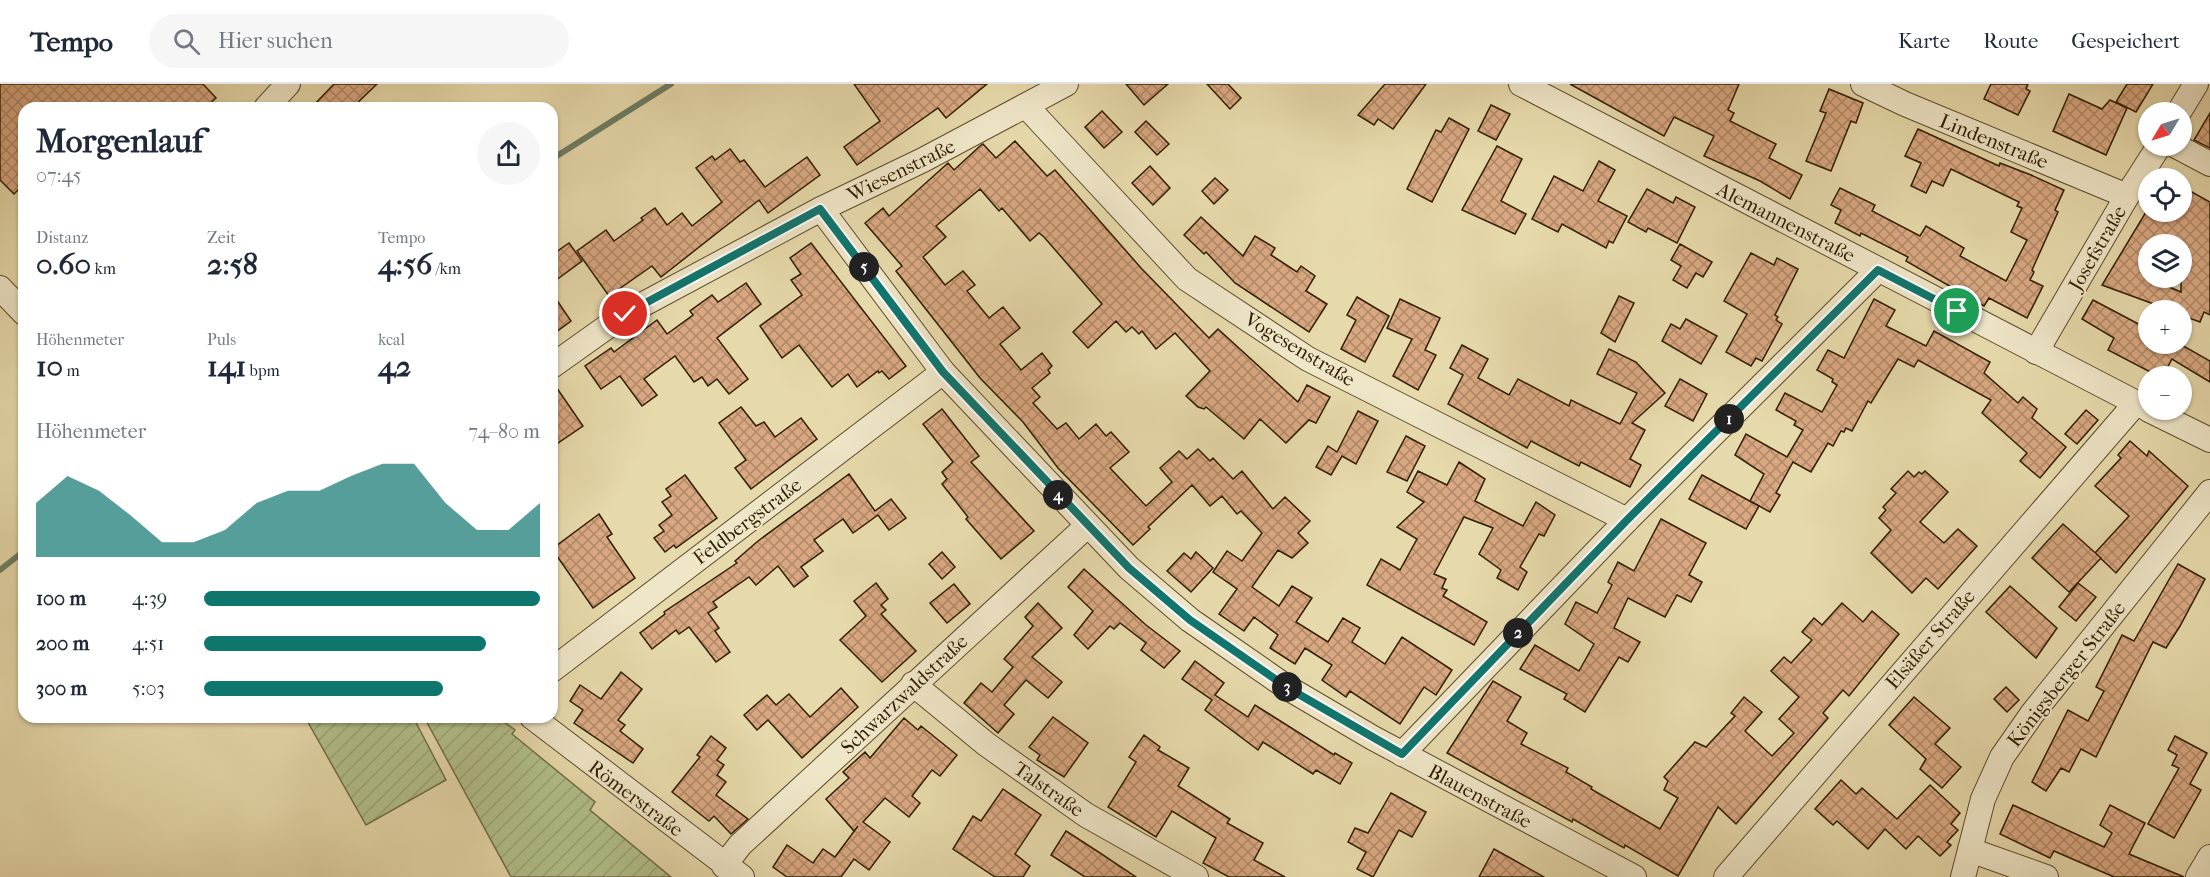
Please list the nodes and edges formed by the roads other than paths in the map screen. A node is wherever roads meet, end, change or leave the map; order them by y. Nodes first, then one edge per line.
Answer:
1 (288, 84) edge
2 (1066, 84) edge
3 (1521, 84) edge
4 (1863, 84) edge
5 (2196, 84) edge
6 (272, 102) edge
7 (2185, 102) edge
8 (1026, 106) junction
9 (2192, 154) edge
10 (2153, 156) edge
11 (2210, 164) edge
12 (2127, 196) junction
13 (820, 209) junction
14 (1878, 270) junction
15 (0, 288) edge
16 (18, 307) edge
17 (2036, 352) junction
18 (558, 362) edge
19 (943, 372) junction
20 (2138, 404) edge
21 (2138, 414) edge
22 (2170, 420) edge
23 (2210, 440) edge
24 (2210, 492) edge
25 (1627, 520) junction
26 (1087, 526) junction
27 (558, 665) edge
28 (913, 684) junction
29 (540, 723) edge
30 (1402, 754) junction
31 (1970, 850) junction
32 (2210, 857) edge
33 (733, 871) edge
34 (1196, 877) edge
35 (1634, 877) edge
36 (1726, 877) edge
37 (1963, 877) edge
38 (2046, 877) edge
39 (2198, 877) edge

1 - 6 street
2 - 8 street, Wiesenstraße
3 - 14 street, Alemannenstraße
4 - 12 street, Lindenstraße
5 - 7 street
8 - 13 street, Wiesenstraße
8 - 25 street, Vogesenstraße
9 - 11 street
10 - 12 street, Josefstraße
12 - 17 street, Josefstraße
13 - 18 street, Wiesenstraße
13 - 19 street, Blauenstraße
14 - 17 street, Alemannenstraße
14 - 25 street
15 - 16 street
17 - 20 street, Alemannenstraße
19 - 26 street, Blauenstraße
19 - 27 street, Feldbergstraße
21 - 36 street, Elsäßer Straße
22 - 23 street, Alemannenstraße
24 - 31 street, Königsberger Straße
25 - 30 street
26 - 28 street, Schwarzwaldstraße
26 - 30 street, Blauenstraße
28 - 33 street, Schwarzwaldstraße
28 - 34 street, Talstraße
29 - 33 street, Römerstraße
30 - 35 street, Blauenstraße
31 - 37 street, Königsberger Straße
31 - 38 street
32 - 39 street

